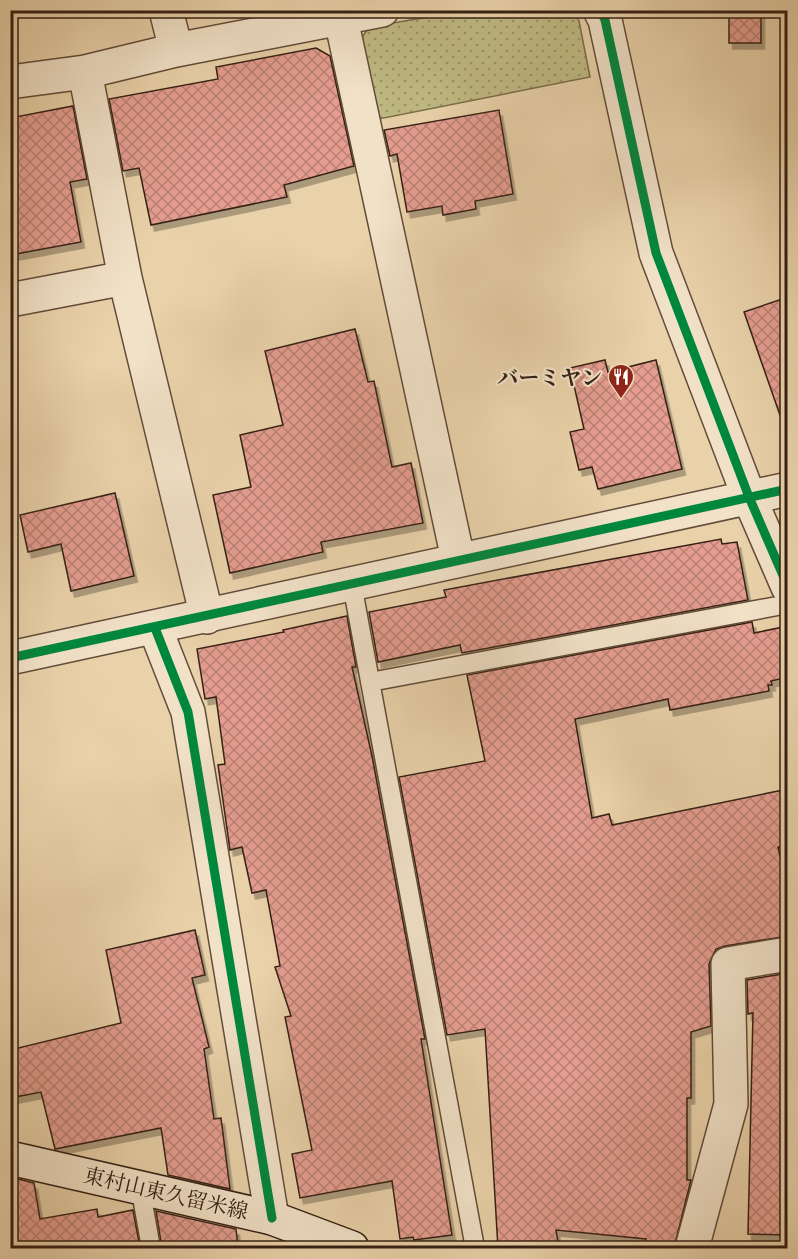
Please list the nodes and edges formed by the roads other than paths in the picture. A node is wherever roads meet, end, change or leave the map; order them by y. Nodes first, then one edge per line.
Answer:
1 (166, 10) edge
2 (382, 10) edge
3 (600, 10) edge
4 (341, 19) junction
5 (176, 50) junction
6 (85, 72) junction
7 (10, 82) edge
8 (125, 278) junction
9 (10, 300) edge
10 (788, 489) edge
11 (749, 497) junction
12 (458, 559) junction
13 (352, 584) junction
14 (788, 587) edge
15 (788, 604) edge
16 (207, 617) junction
17 (155, 628) junction
18 (10, 658) edge
19 (370, 682) junction
20 (788, 954) edge
21 (10, 1158) edge
22 (140, 1186) junction
23 (272, 1218) junction
24 (343, 1247) edge
25 (151, 1248) edge
26 (475, 1248) edge
27 (692, 1248) edge

1 - 5 street
2 - 4 street
3 - 11 street
4 - 5 street
4 - 12 street
5 - 6 street
6 - 7 street
6 - 8 street
8 - 9 street
8 - 16 street
10 - 11 street
11 - 12 street
11 - 14 street
12 - 13 street
13 - 16 street
13 - 19 lane
15 - 19 lane
16 - 17 street
17 - 18 street
17 - 23 street
19 - 26 lane
20 - 27 street
21 - 22 street, 東村山東久留米線
22 - 23 street, 東村山東久留米線
22 - 25 lane
23 - 24 street, 東村山東久留米線

